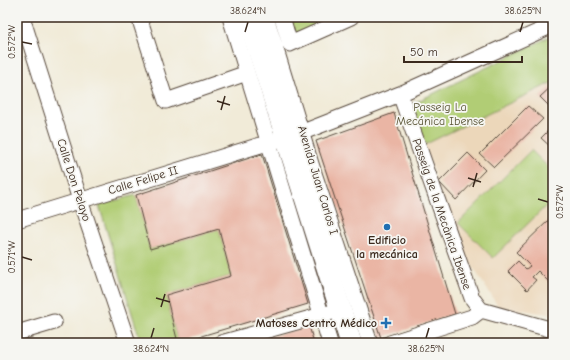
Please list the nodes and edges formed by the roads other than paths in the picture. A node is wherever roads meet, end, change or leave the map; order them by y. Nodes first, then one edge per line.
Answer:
1 (139, 17) edge
2 (230, 17) edge
3 (248, 17) edge
4 (266, 17) edge
5 (282, 17) edge
6 (351, 17) edge
7 (27, 18) edge
8 (553, 25) edge
9 (247, 73) junction
10 (400, 94) junction
11 (286, 137) junction
12 (80, 200) junction
13 (17, 220) edge
14 (480, 310) junction
15 (330, 312) junction
16 (54, 322) dead end
17 (553, 330) edge
18 (17, 333) edge
19 (128, 343) edge
20 (221, 343) edge
21 (330, 343) edge
22 (351, 343) edge
23 (370, 343) edge
24 (390, 343) edge

1 - 9 street
2 - 9 street, Avenida Juan Carlos I
3 - 11 main road, Avenida Juan Carlos I
4 - 11 street, Avenida Juan Carlos I
5 - 6 street
7 - 12 street, Calle Don Pelayo
8 - 10 street, Calle Felipe II
9 - 11 street, Avenida Juan Carlos I
10 - 11 street, Calle Felipe II
10 - 14 street, Passeig de la Mecànica Ibense
11 - 12 street, Calle Felipe II
11 - 15 main road, Avenida Juan Carlos I
11 - 23 street, Avenida Juan Carlos I
12 - 13 street, Calle Felipe II
12 - 19 street, Calle Don Pelayo
14 - 17 street
14 - 24 street
15 - 20 street
15 - 21 street, Avenida Juan Carlos I
15 - 22 main road, Avenida Juan Carlos I
16 - 18 street

